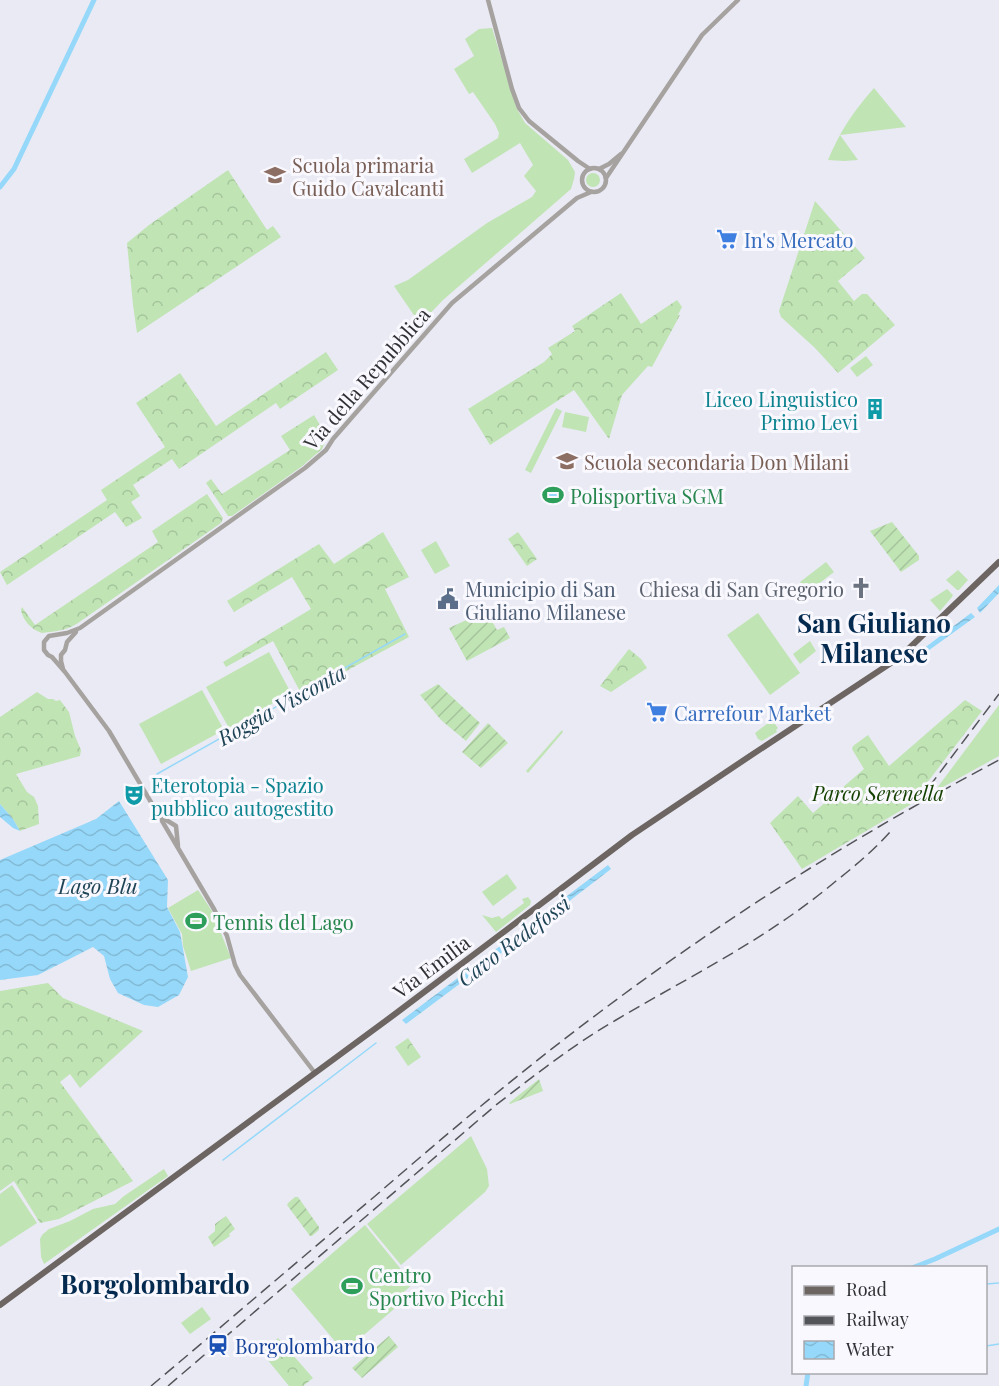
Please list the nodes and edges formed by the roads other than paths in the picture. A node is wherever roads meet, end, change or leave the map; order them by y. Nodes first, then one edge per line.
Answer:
1 (488, 0) edge
2 (738, 0) edge
3 (627, 148) junction
4 (578, 161) junction
5 (590, 169) junction
6 (599, 169) junction
7 (583, 174) junction
8 (606, 178) junction
9 (583, 186) junction
10 (591, 192) junction
11 (577, 198) junction
12 (999, 562) edge
13 (80, 628) junction
14 (58, 635) junction
15 (65, 644) junction
16 (62, 654) junction
17 (52, 657) junction
18 (63, 670) junction
19 (158, 815) junction
20 (172, 824) junction
21 (176, 831) junction
22 (167, 832) junction
23 (178, 849) junction
24 (315, 1073) junction
25 (0, 1305) edge

1 - 4 street
2 - 3 street
3 - 6 street
3 - 8 street
4 - 5 street
4 - 7 street
5 - 6 street
5 - 7 street
6 - 8 street
7 - 9 street
8 - 10 street
9 - 10 street
9 - 11 street, Via della Repubblica
10 - 11 street, Via della Repubblica
11 - 13 street, Via della Repubblica
12 - 24 main road, Via Emilia
13 - 14 street, Via della Repubblica
13 - 15 street, Via della Repubblica
14 - 15 street
14 - 17 street
15 - 16 street
16 - 17 street
16 - 18 street
17 - 18 street
18 - 19 street
19 - 20 street
19 - 22 street
20 - 21 street
20 - 22 street
21 - 22 street
21 - 23 street
22 - 23 street
23 - 24 street
24 - 25 main road, Via Emilia

